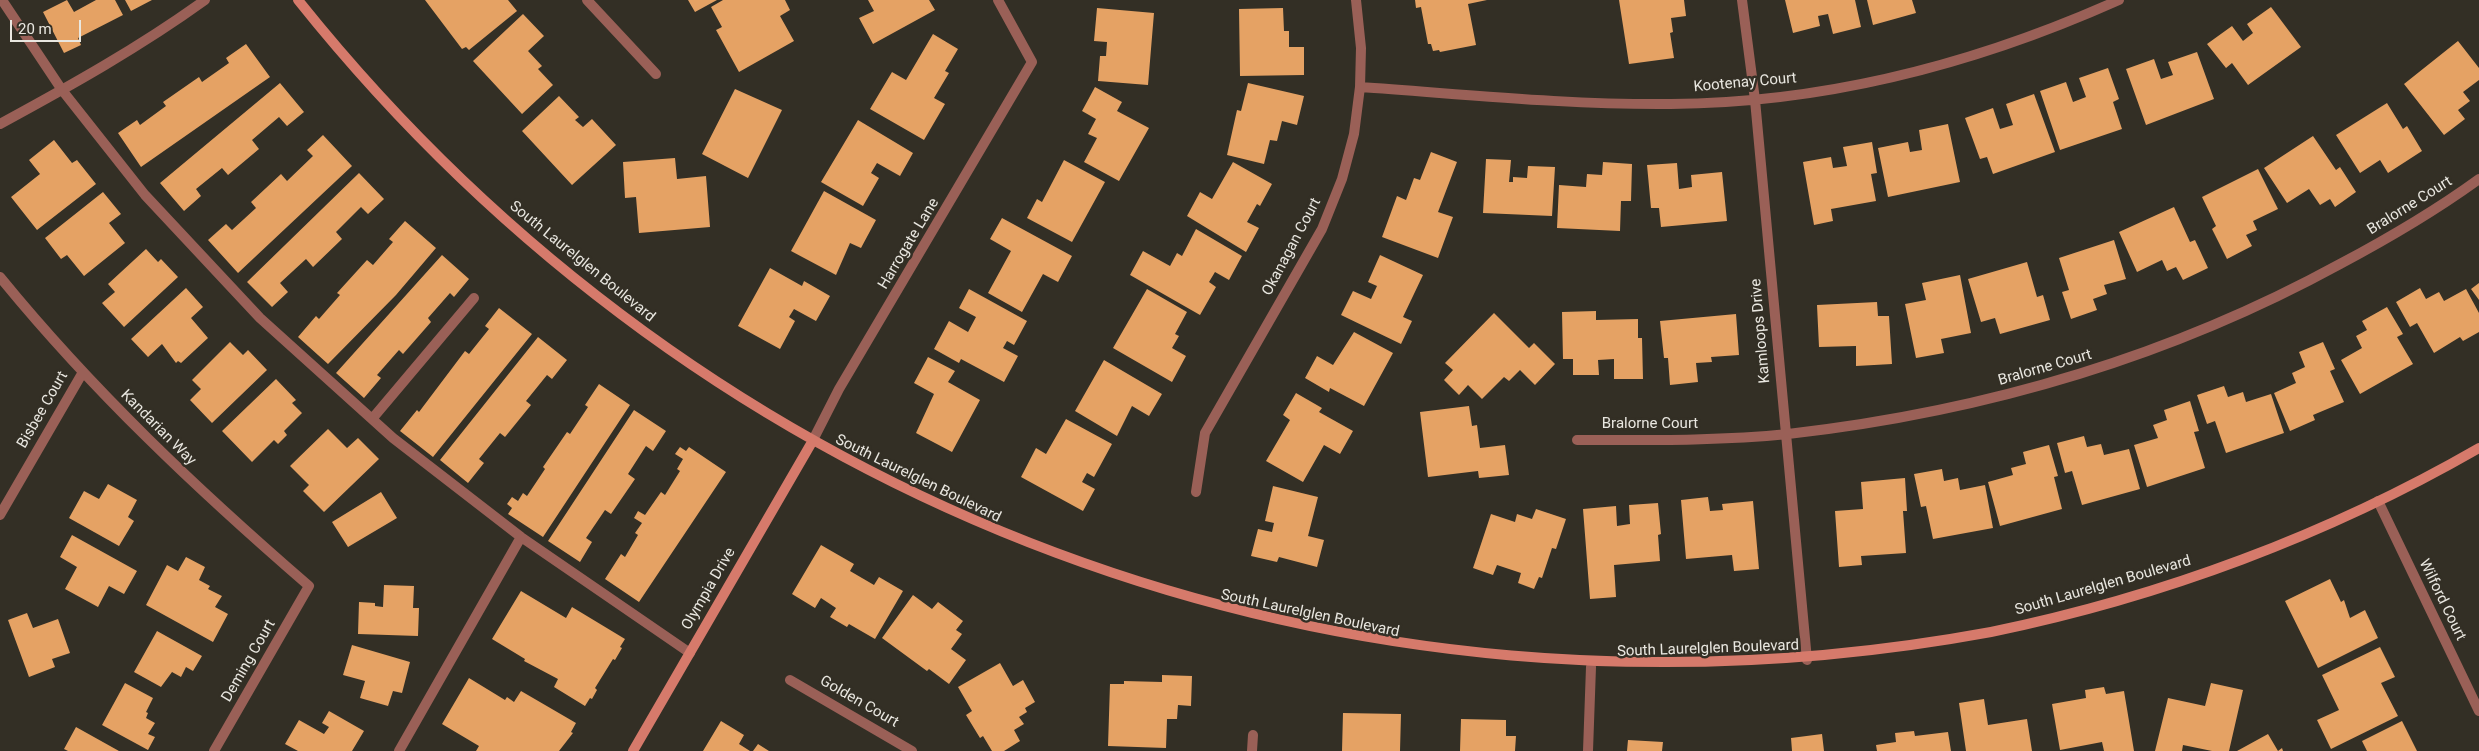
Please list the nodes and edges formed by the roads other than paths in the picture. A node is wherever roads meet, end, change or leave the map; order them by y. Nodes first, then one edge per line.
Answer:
1 (2, 0) edge
2 (205, 0) edge
3 (298, 0) edge
4 (587, 0) edge
5 (998, 0) edge
6 (1356, 0) edge
7 (1742, 0) edge
8 (2119, 0) edge
9 (656, 74) dead end
10 (1360, 87) junction
11 (62, 90) junction
12 (1754, 100) junction
13 (0, 124) edge
14 (2479, 179) edge
15 (0, 277) edge
16 (474, 298) dead end
17 (83, 372) junction
18 (372, 418) junction
19 (1786, 434) junction
20 (1577, 440) dead end
21 (812, 442) junction
22 (2479, 448) edge
23 (1196, 492) dead end
24 (2378, 502) junction
25 (0, 515) edge
26 (521, 537) junction
27 (309, 586) joint
28 (690, 652) junction
29 (1807, 660) junction
30 (1591, 667) junction
31 (790, 680) dead end
32 (2479, 711) edge
33 (1253, 735) dead end
34 (214, 751) edge
35 (399, 751) edge
36 (633, 751) edge
37 (912, 751) edge
38 (1252, 751) edge
39 (1588, 751) edge

1 - 11 street
2 - 11 street
3 - 21 street, South Laurelglen Boulevard
4 - 9 street
5 - 21 street, Harrogate Lane
6 - 10 street, Okanagan Court
7 - 12 street, Kamloops Drive
8 - 12 street, Kootenay Court
10 - 12 street, Kootenay Court
10 - 23 street, Okanagan Court
11 - 13 street
11 - 18 street
12 - 19 street, Kamloops Drive
14 - 19 street, Bralorne Court
15 - 17 street, Kandarian Way
16 - 18 street
17 - 25 street, Bisbee Court
17 - 27 street, Kandarian Way
18 - 26 street
19 - 20 street, Bralorne Court
19 - 29 street, Kamloops Drive
21 - 28 street, Olympia Drive
21 - 30 street, South Laurelglen Boulevard
22 - 24 street, South Laurelglen Boulevard
24 - 29 street, South Laurelglen Boulevard
24 - 32 street, Wilford Court
26 - 28 street
26 - 35 street
27 - 34 street, Deming Court
28 - 36 street, Olympia Drive
29 - 30 street, South Laurelglen Boulevard
30 - 39 street
31 - 37 street, Golden Court
33 - 38 street

